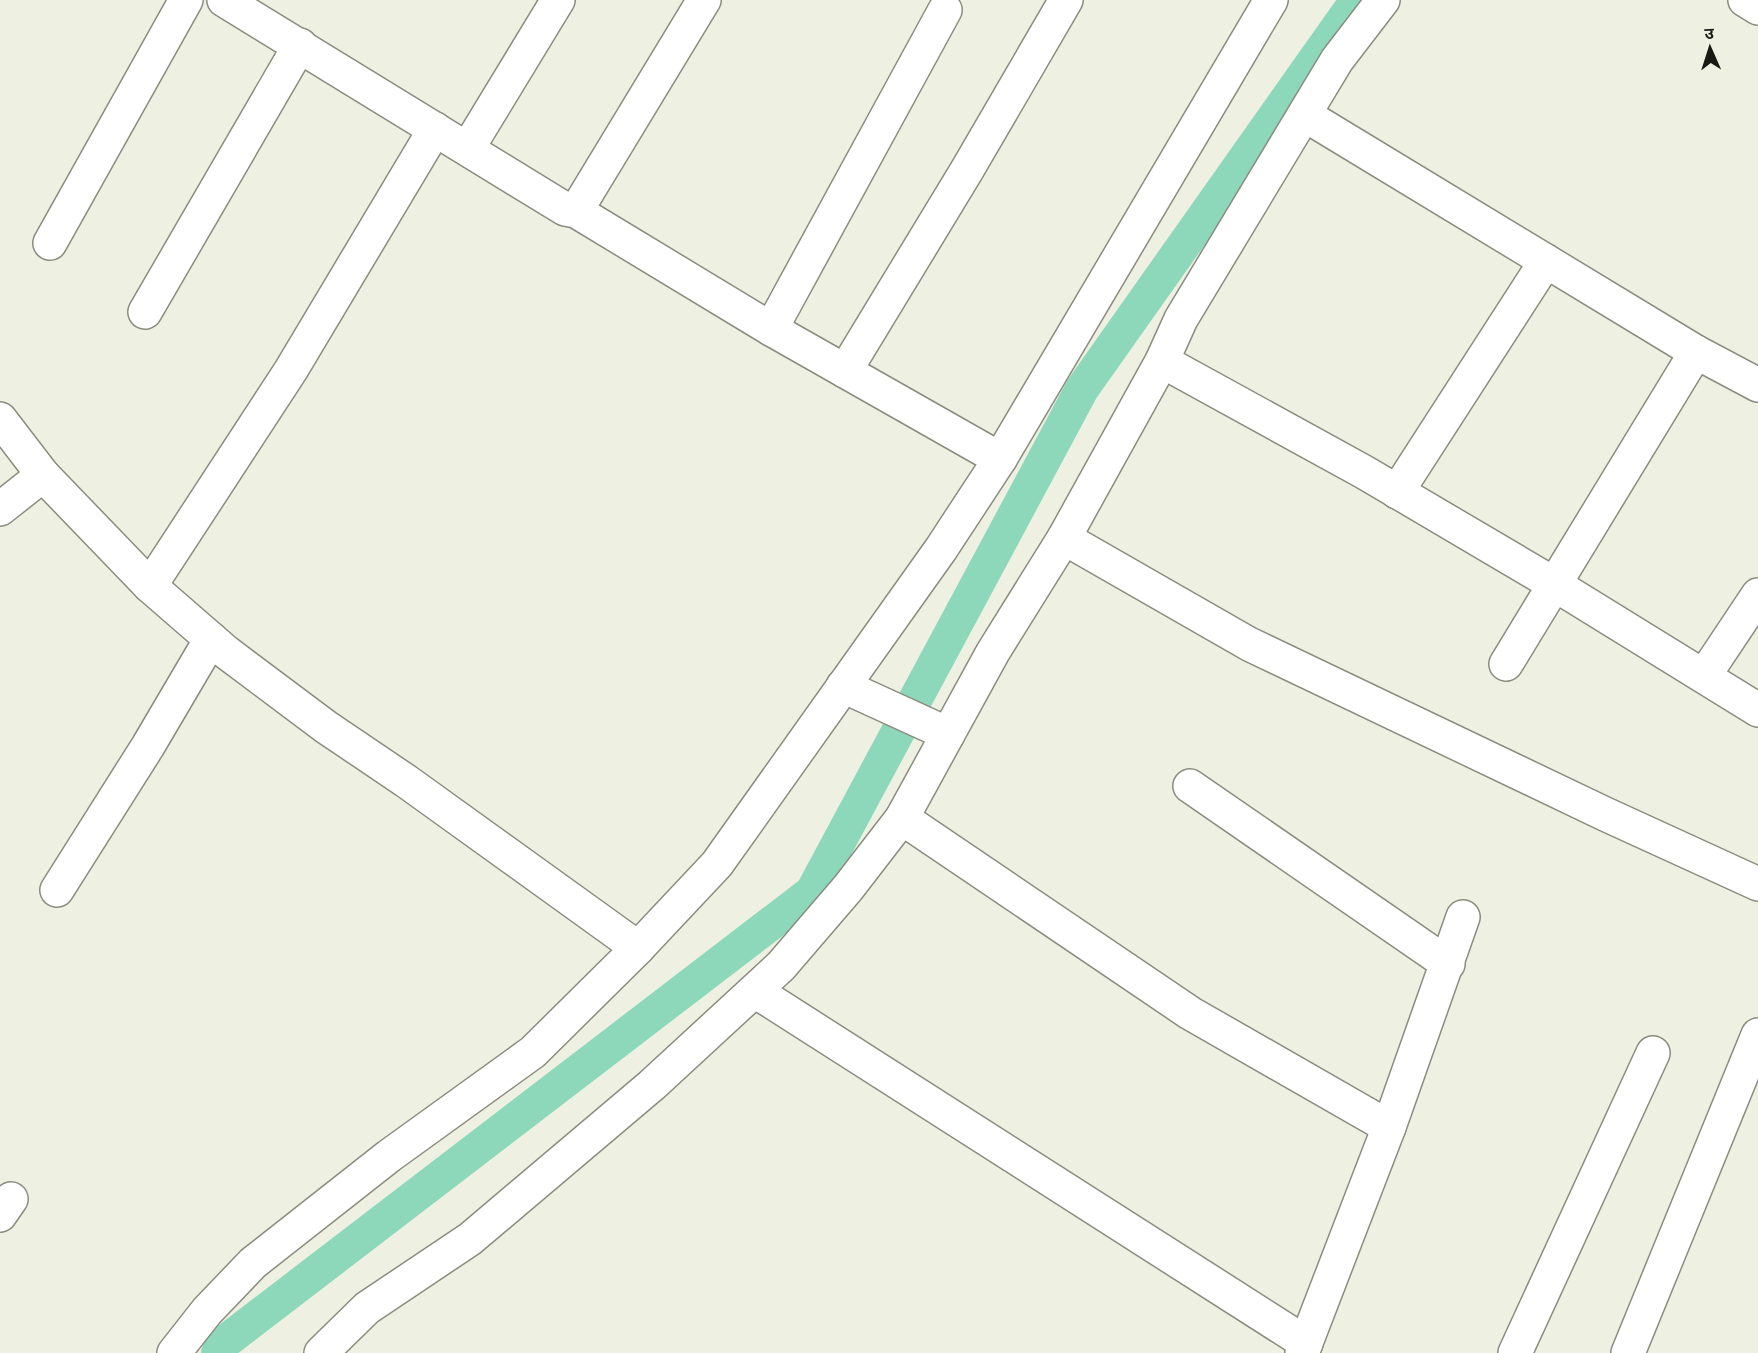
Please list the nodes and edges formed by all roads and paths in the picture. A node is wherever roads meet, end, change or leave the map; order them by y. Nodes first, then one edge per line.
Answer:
1 (186, 0) edge
2 (558, 0) edge
3 (704, 0) edge
4 (1066, 0) edge
5 (1271, 0) edge
6 (1383, 0) edge
7 (1744, 0) edge
8 (241, 4) edge
9 (1758, 8) edge
10 (945, 10) dead end
11 (300, 45) junction
12 (1305, 115) junction
13 (435, 129) junction
14 (468, 148) junction
15 (576, 211) junction
16 (50, 243) dead end
17 (1546, 261) junction
18 (145, 312) dead end
19 (771, 328) junction
20 (1696, 352) junction
21 (1162, 361) junction
22 (845, 371) junction
23 (1758, 385) edge
24 (0, 419) edge
25 (1000, 459) junction
26 (43, 476) junction
27 (1397, 492) junction
28 (0, 509) edge
29 (1064, 538) junction
30 (1554, 584) junction
31 (150, 586) junction
32 (1758, 595) edge
33 (211, 639) junction
34 (1506, 664) dead end
35 (1704, 676) junction
36 (843, 686) junction
37 (1758, 710) edge
38 (948, 734) junction
39 (1190, 786) dead end
40 (902, 818) junction
41 (1758, 884) edge
42 (57, 890) dead end
43 (1463, 917) dead end
44 (638, 948) junction
45 (1448, 964) junction
46 (755, 991) junction
47 (1758, 1035) edge
48 (1653, 1053) dead end
49 (1389, 1127) junction
50 (1304, 1348) edge
51 (174, 1353) edge
52 (321, 1353) edge
53 (1515, 1353) edge
54 (1628, 1353) edge

1 - 16 street
2 - 14 street
3 - 15 street
4 - 22 street
5 - 25 street
6 - 12 street
7 - 9 street
8 - 11 street
10 - 19 street
11 - 13 street
11 - 18 street
12 - 17 street
12 - 21 street
13 - 14 street
13 - 31 street
14 - 15 street
15 - 19 street
17 - 20 street
17 - 27 street
19 - 22 street
20 - 23 street
20 - 30 street
21 - 27 street
21 - 29 street
22 - 25 street
24 - 26 street
25 - 36 street
26 - 28 street
26 - 31 street
27 - 30 street
29 - 38 street
29 - 41 street
30 - 34 street
30 - 35 street
31 - 33 street
32 - 35 street
33 - 42 street
33 - 44 street
35 - 37 street
36 - 38 street
36 - 44 street
38 - 40 street
39 - 45 street
40 - 46 street
40 - 49 street
43 - 45 street
44 - 51 street
45 - 49 street
46 - 50 street
46 - 52 street
47 - 54 street
48 - 53 street
49 - 50 street

